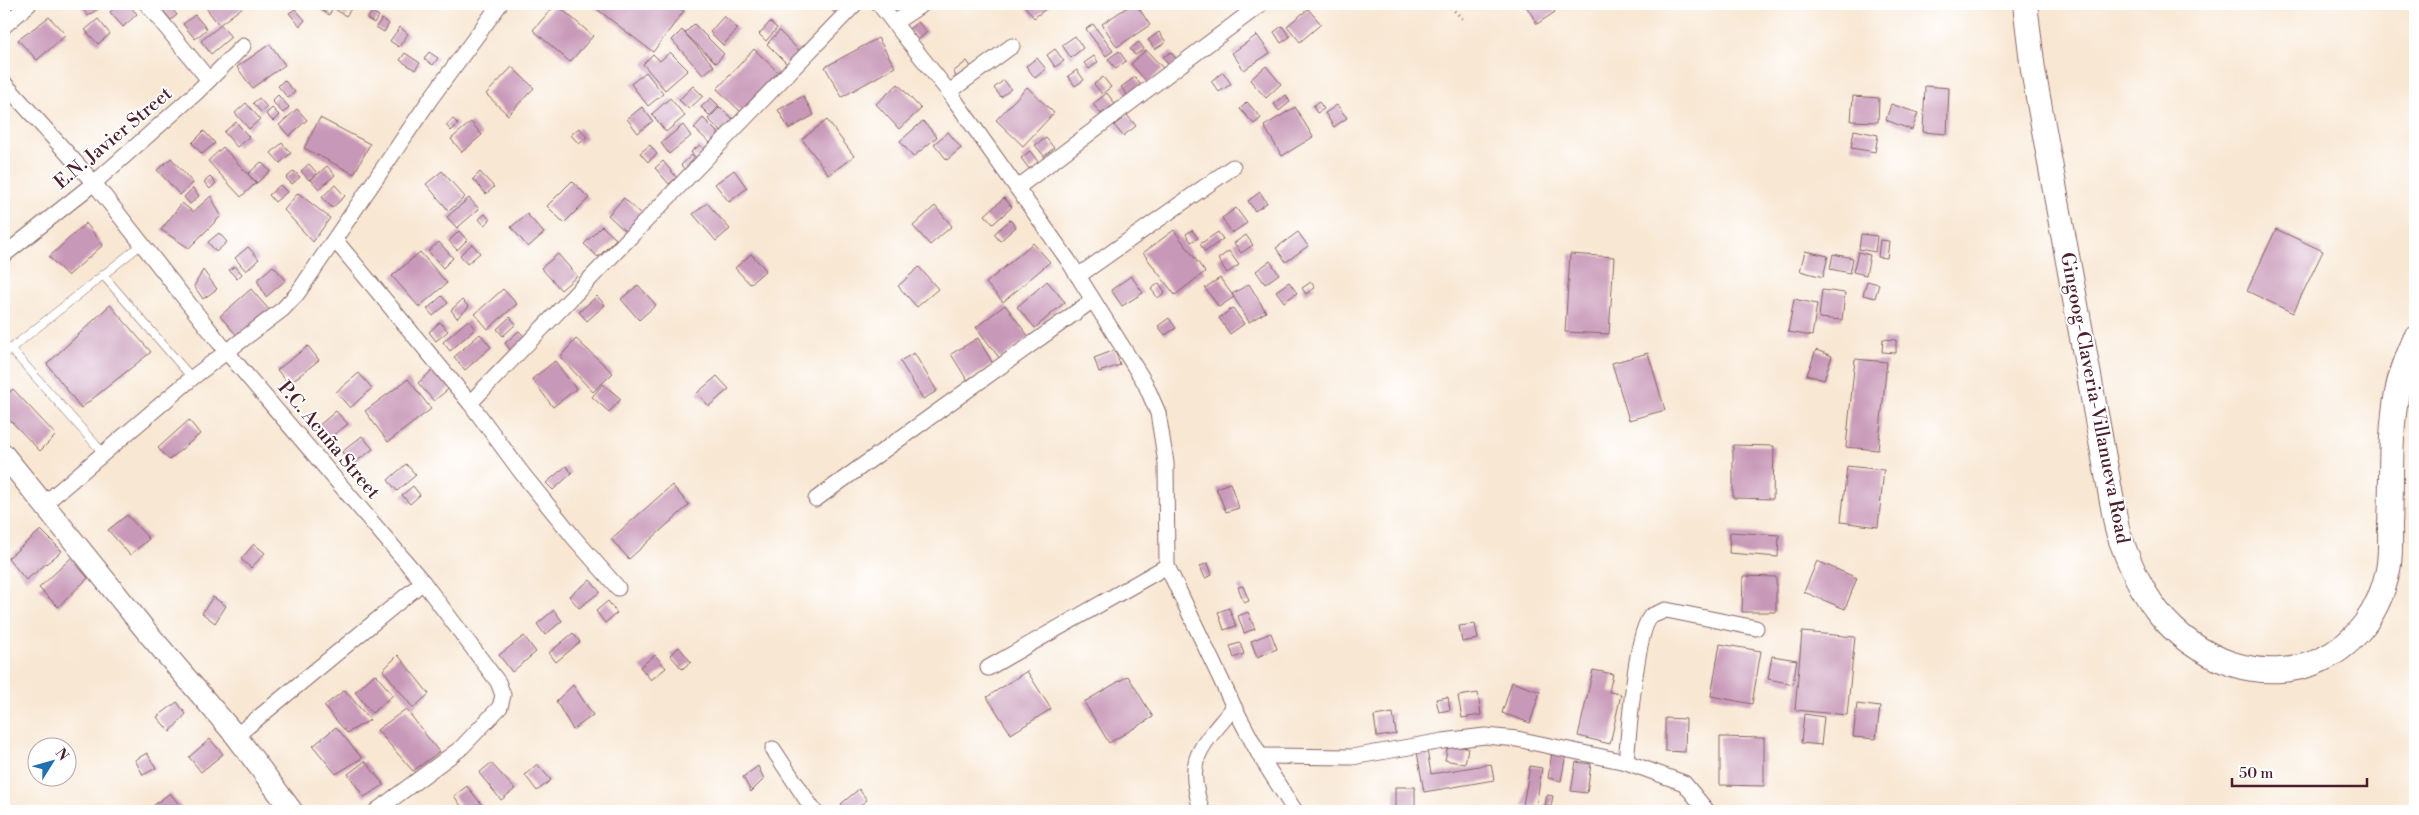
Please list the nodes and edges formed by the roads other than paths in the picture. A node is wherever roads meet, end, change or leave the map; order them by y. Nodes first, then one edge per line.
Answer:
1 (29, 4) edge
2 (147, 4) edge
3 (500, 4) edge
4 (855, 4) edge
5 (879, 4) edge
6 (923, 4) edge
7 (1261, 4) edge
8 (2025, 4) edge
9 (894, 23) junction
10 (4, 26) edge
11 (243, 46) dead end
12 (1012, 46) dead end
13 (209, 80) junction
14 (5, 89) edge
15 (948, 92) junction
16 (1234, 167) dead end
17 (94, 183) junction
18 (1017, 188) junction
19 (335, 240) junction
20 (142, 244) junction
21 (4, 255) edge
22 (103, 275) junction
23 (1078, 276) junction
24 (1093, 300) junction
25 (2415, 339) edge
26 (7, 351) edge
27 (226, 351) junction
28 (192, 378) junction
29 (470, 403) junction
30 (104, 454) junction
31 (4, 455) edge
32 (816, 500) dead end
33 (44, 504) junction
34 (1167, 566) junction
35 (423, 582) junction
36 (618, 588) dead end
37 (1756, 628) dead end
38 (988, 668) dead end
39 (1234, 707) junction
40 (236, 736) junction
41 (773, 749) dead end
42 (1260, 756) junction
43 (1626, 762) junction
44 (292, 811) edge
45 (376, 811) edge
46 (814, 811) edge
47 (1202, 811) edge
48 (1295, 811) edge
49 (1707, 811) edge

1 - 10 street
2 - 13 street
3 - 19 street
4 - 29 street
5 - 9 street
6 - 9 street
7 - 18 street
8 - 25 main road, Gingoog-Claveria-Villanueva Road
9 - 15 street
11 - 13 street, E.N. Javier Street
12 - 15 street
13 - 17 street, E.N. Javier Street
14 - 17 street, P.C. Acuña Street
15 - 18 street
16 - 23 street
17 - 20 street, P.C. Acuña Street
17 - 21 street, E.N. Javier Street
18 - 23 street
19 - 27 street
19 - 29 street
20 - 22 lane
20 - 27 street, P.C. Acuña Street
22 - 26 lane
22 - 28 lane
23 - 24 street
24 - 32 street
24 - 34 street
26 - 30 lane
27 - 28 street
27 - 35 street, P.C. Acuña Street
28 - 30 street
29 - 36 street
30 - 33 street
31 - 33 street
33 - 40 street
34 - 38 street
34 - 39 street
35 - 40 street
35 - 45 street, P.C. Acuña Street
37 - 43 street
39 - 42 street
39 - 47 street
40 - 44 street
41 - 46 street
42 - 43 street
42 - 48 street
43 - 49 street

